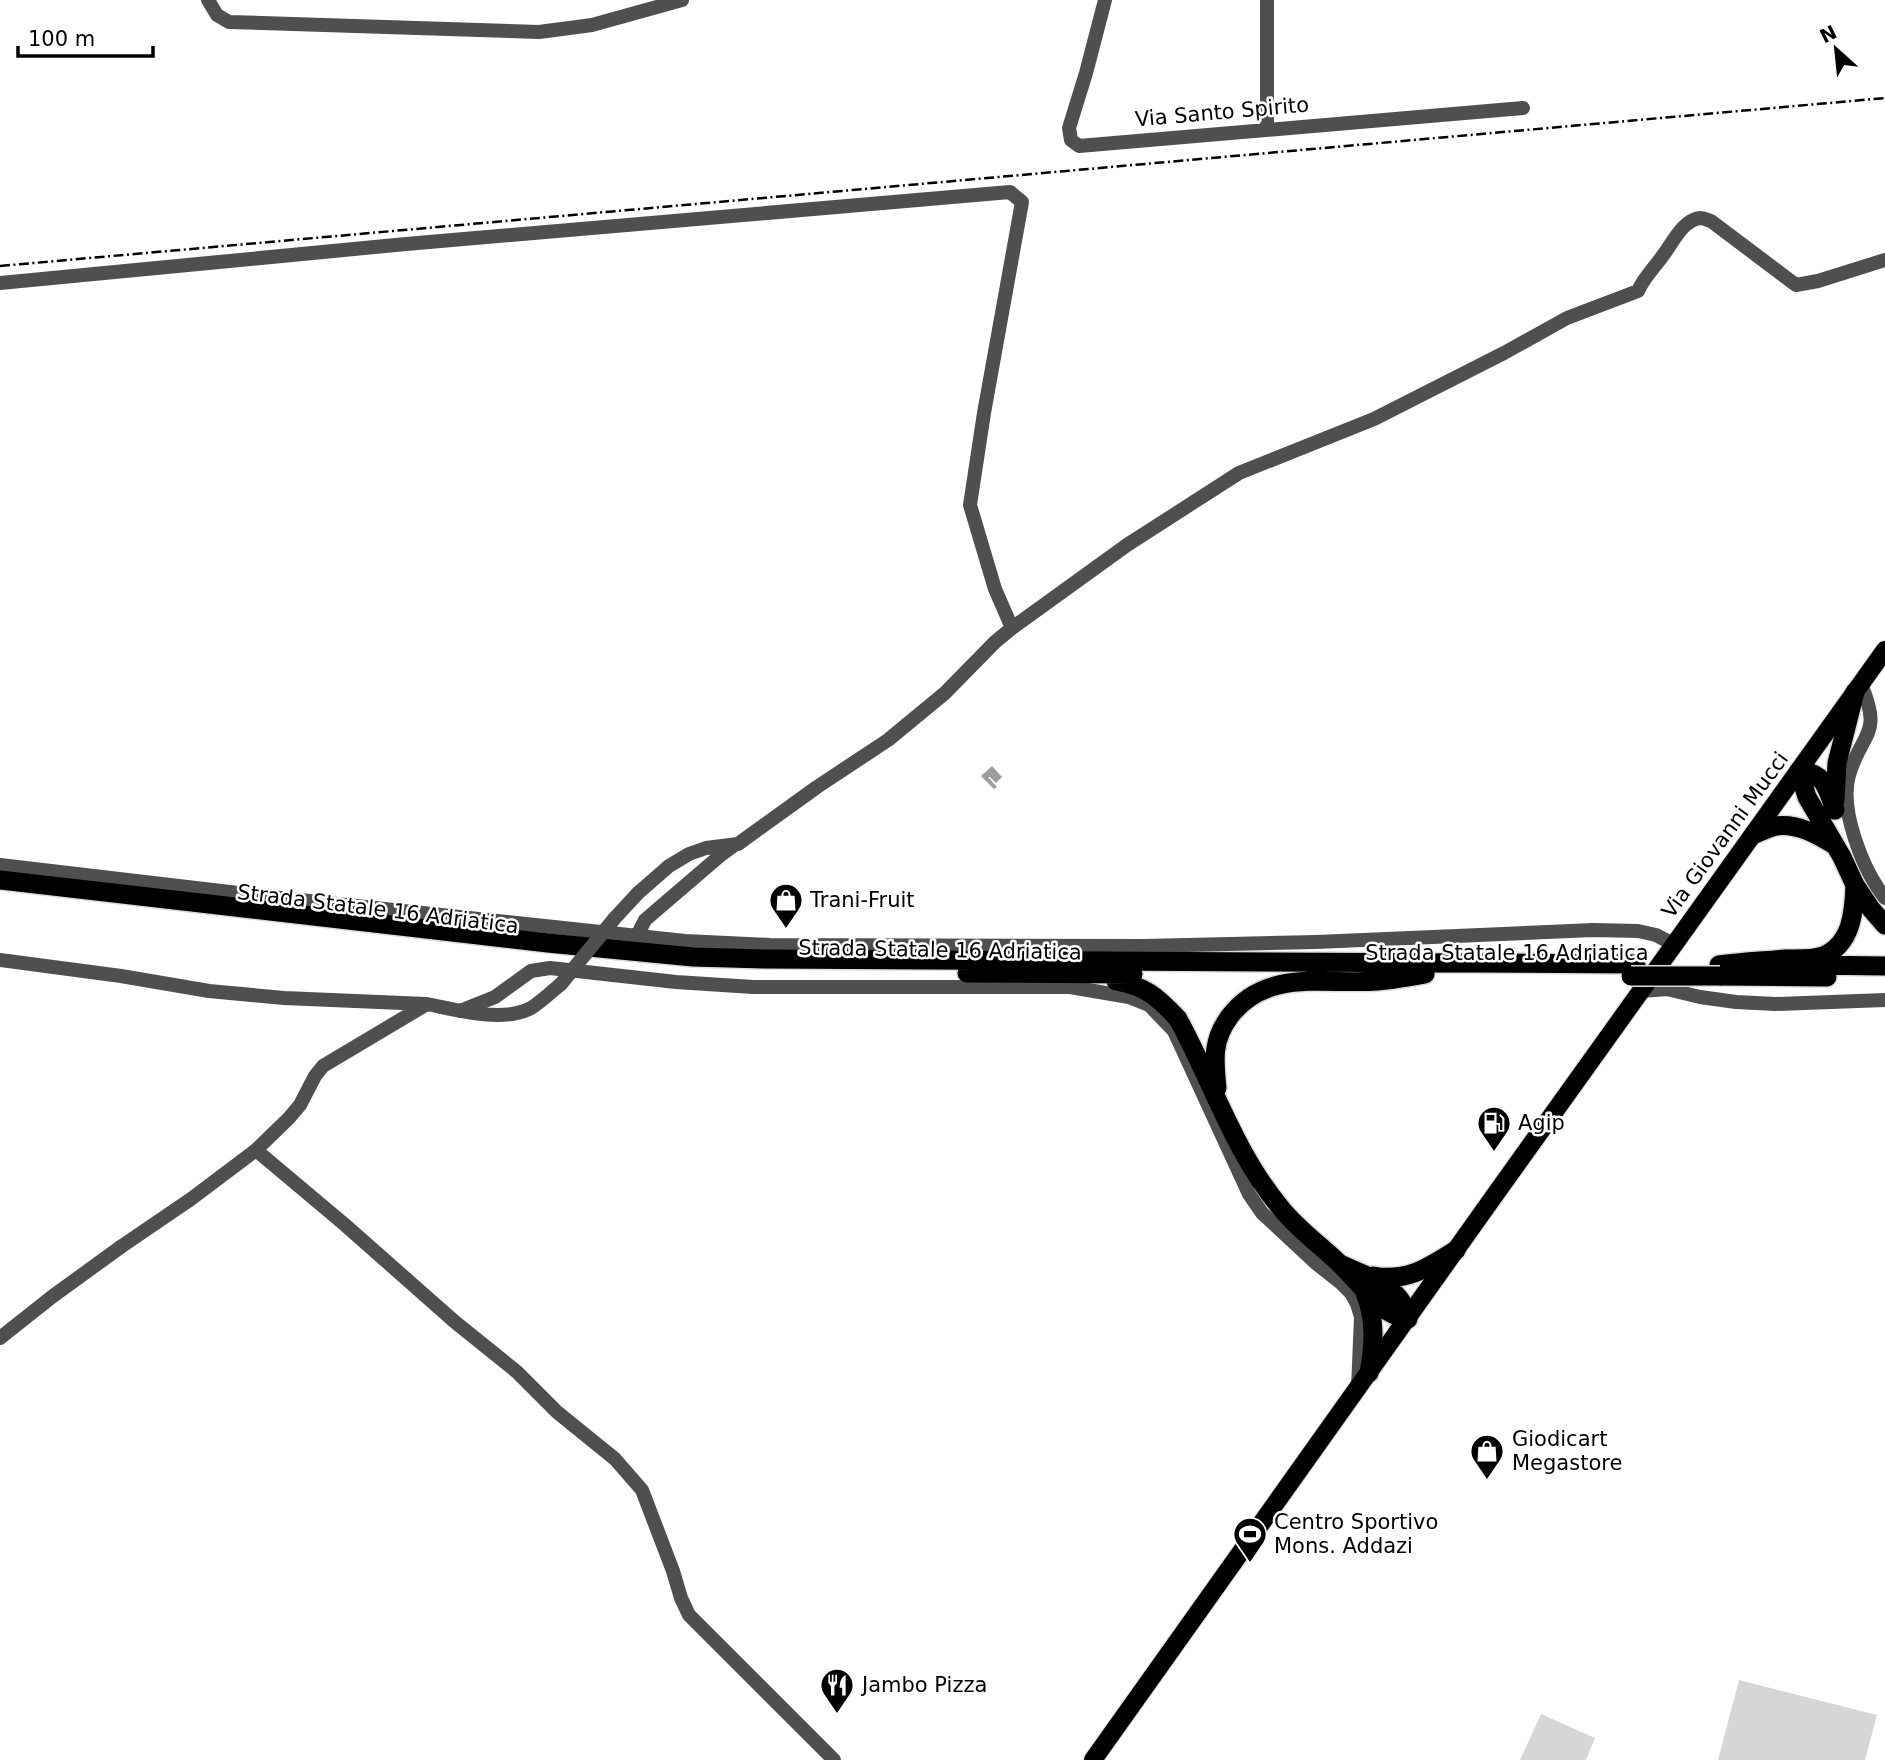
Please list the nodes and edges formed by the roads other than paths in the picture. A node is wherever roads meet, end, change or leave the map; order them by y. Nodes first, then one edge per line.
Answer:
1 (208, 0) edge
2 (682, 0) edge
3 (1105, 0) edge
4 (1267, 0) edge
5 (1523, 108) dead end
6 (1266, 129) junction
7 (1885, 260) edge
8 (0, 283) edge
9 (1012, 628) junction
10 (1885, 650) edge
11 (1858, 688) junction
12 (1799, 771) junction
13 (1835, 810) junction
14 (1754, 834) junction
15 (737, 844) junction
16 (1839, 852) junction
17 (0, 865) edge
18 (0, 880) edge
19 (1855, 885) junction
20 (0, 888) edge
21 (1885, 898) edge
22 (1885, 925) edge
23 (637, 936) junction
24 (1675, 945) junction
25 (0, 960) edge
26 (1885, 966) edge
27 (1719, 971) junction
28 (1051, 974) junction
29 (1425, 974) junction
30 (1636, 977) junction
31 (1885, 977) edge
32 (1885, 1000) edge
33 (427, 1004) junction
34 (460, 1011) junction
35 (1219, 1102) junction
36 (256, 1150) junction
37 (1456, 1250) junction
38 (1364, 1282) junction
39 (1408, 1319) junction
40 (0, 1338) edge
41 (1364, 1381) junction
42 (834, 1760) edge
43 (1093, 1760) edge

1 - 2 street
3 - 6 street, Via Santo Spirito
4 - 6 street
5 - 6 street, Via Santo Spirito
7 - 9 street
8 - 9 street
9 - 15 street
10 - 11 main road, Via Giovanni Mucci
11 - 12 main road, Via Giovanni Mucci
11 - 13 highway
11 - 21 street
12 - 13 highway
12 - 14 main road, Via Giovanni Mucci
12 - 16 highway
13 - 16 highway
14 - 16 highway
14 - 24 main road, Via Giovanni Mucci
15 - 23 street
15 - 34 street, bridge
16 - 19 highway
17 - 23 street
18 - 30 highway, Strada Statale 16 Adriatica
19 - 22 highway
19 - 27 highway
20 - 28 highway, Strada Statale 16 Adriatica
23 - 24 street
24 - 30 main road, Via Giovanni Mucci
25 - 33 street
26 - 27 highway, Strada Statale 16 Adriatica
27 - 30 highway, Strada Statale 16 Adriatica
27 - 31 highway, Strada Statale 16 Adriatica
28 - 29 highway, Strada Statale 16 Adriatica
28 - 35 highway
29 - 30 highway, Strada Statale 16 Adriatica
29 - 35 highway
30 - 32 street
30 - 37 main road, Via Giovanni Mucci
33 - 34 street
33 - 36 street
34 - 41 street
35 - 38 highway
36 - 40 street
36 - 42 street
37 - 38 highway
37 - 39 main road, Via Giovanni Mucci
38 - 39 highway
38 - 41 highway
39 - 41 main road, Via Giovanni Mucci
41 - 43 main road, Via Giovanni Mucci

